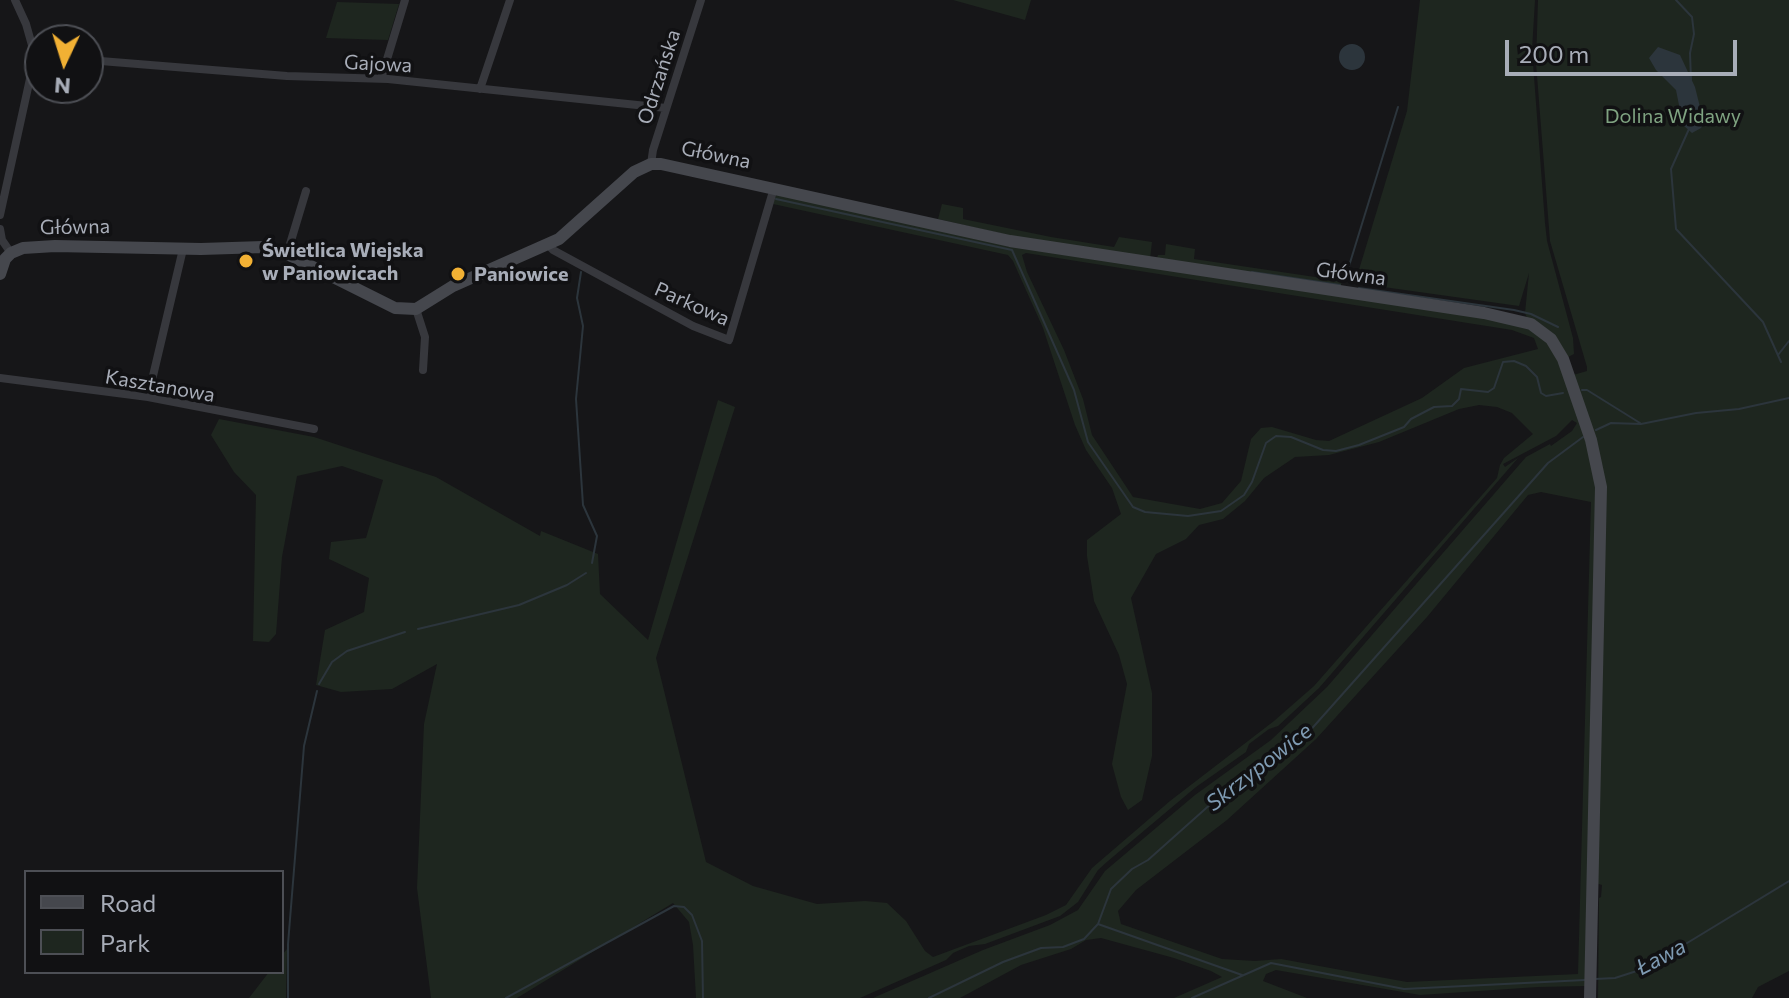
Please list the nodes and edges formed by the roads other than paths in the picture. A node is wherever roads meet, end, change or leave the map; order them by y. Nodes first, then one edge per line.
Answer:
1 (15, 0) edge
2 (405, 0) edge
3 (510, 0) edge
4 (701, 0) edge
5 (26, 24) edge
6 (104, 61) edge
7 (381, 79) junction
8 (480, 89) junction
9 (26, 104) edge
10 (666, 108) junction
11 (651, 164) junction
12 (774, 188) junction
13 (306, 191) dead end
14 (0, 215) edge
15 (0, 229) edge
16 (548, 245) junction
17 (183, 249) junction
18 (11, 253) junction
19 (287, 254) junction
20 (0, 274) edge
21 (416, 309) junction
22 (423, 370) dead end
23 (0, 378) edge
24 (148, 397) junction
25 (314, 429) dead end
26 (1590, 986) edge

1 - 5 street
2 - 7 street
3 - 8 street
4 - 10 street, Odrzańska
6 - 7 street, Gajowa
7 - 8 street, Gajowa
8 - 10 street, Gajowa
9 - 14 street
10 - 11 street, Odrzańska
11 - 12 street, Główna
11 - 16 street, Główna
12 - 16 street, Parkowa
12 - 26 street, Główna
13 - 19 street
15 - 18 street
16 - 21 street, Główna
17 - 18 street, Główna
17 - 19 street, Główna
17 - 24 street
18 - 20 street
19 - 21 street, Główna
21 - 22 street
23 - 24 street, Kasztanowa
24 - 25 street, Kasztanowa

